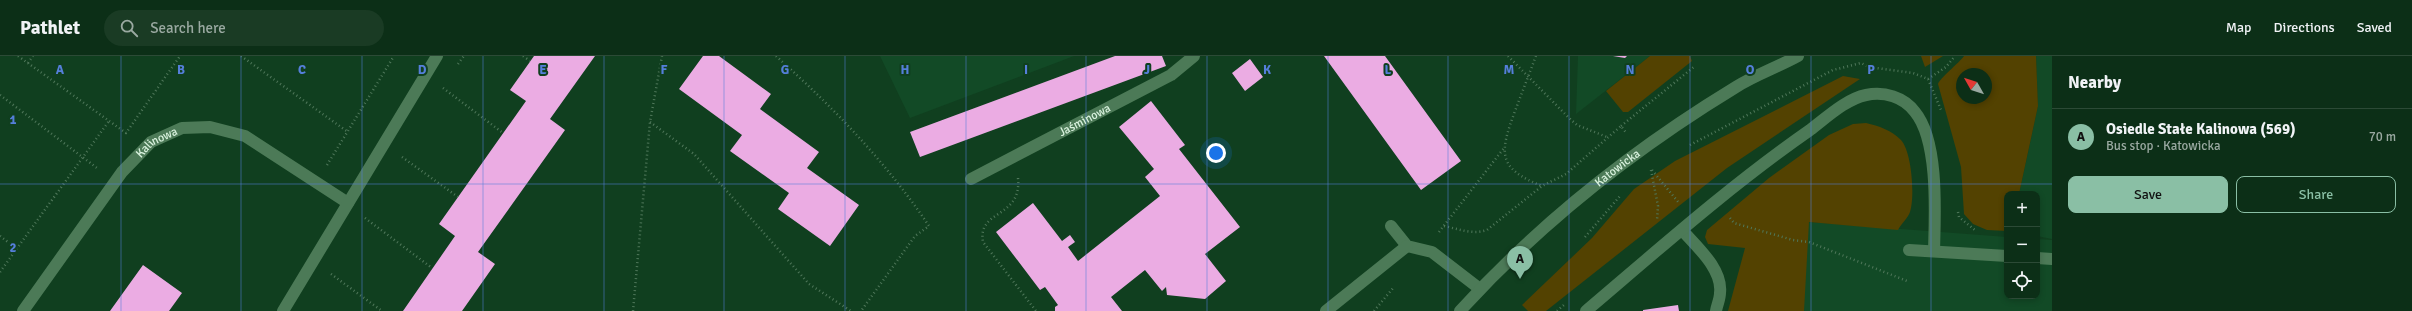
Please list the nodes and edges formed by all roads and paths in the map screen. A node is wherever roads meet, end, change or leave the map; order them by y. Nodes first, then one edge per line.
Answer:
1 (18, 56) edge
2 (32, 56) edge
3 (180, 56) edge
4 (241, 56) edge
5 (394, 56) edge
6 (437, 56) edge
7 (523, 56) edge
8 (662, 56) edge
9 (776, 56) edge
10 (1194, 56) edge
11 (1508, 56) edge
12 (1536, 56) edge
13 (1798, 56) edge
14 (1955, 56) edge
15 (530, 61) dead end
16 (28, 63) junction
17 (1696, 66) dead end
18 (1529, 75) junction
19 (443, 88) dead end
20 (0, 95) edge
21 (109, 121) junction
22 (650, 122) junction
23 (1621, 126) junction
24 (348, 132) junction
25 (503, 133) dead end
26 (1607, 137) junction
27 (1504, 148) junction
28 (1684, 148) dead end
29 (1638, 150) junction
30 (1016, 156) junction
31 (83, 157) junction
32 (402, 157) dead end
33 (1655, 165) dead end
34 (1650, 168) junction
35 (99, 169) dead end
36 (1645, 172) dead end
37 (971, 179) dead end
38 (317, 182) junction
39 (1542, 186) junction
40 (1625, 190) dead end
41 (458, 197) dead end
42 (1716, 201) junction
43 (348, 203) junction
44 (1681, 206) dead end
45 (365, 218) dead end
46 (1656, 223) dead end
47 (1390, 226) dead end
48 (1444, 226) junction
49 (1682, 230) junction
50 (0, 236) edge
51 (1585, 237) dead end
52 (1407, 246) junction
53 (17, 249) junction
54 (1909, 250) dead end
55 (1424, 251) junction
56 (1934, 251) junction
57 (2004, 256) edge
58 (2040, 258) edge
59 (2052, 259) edge
60 (432, 268) dead end
61 (0, 272) edge
62 (331, 273) dead end
63 (1907, 281) dead end
64 (1480, 289) junction
65 (1569, 301) dead end
66 (23, 311) edge
67 (283, 311) edge
68 (382, 311) edge
69 (633, 311) edge
70 (851, 311) edge
71 (861, 311) edge
72 (1036, 311) edge
73 (1326, 311) edge
74 (1460, 311) edge
75 (1556, 311) edge
76 (1586, 311) edge
77 (1716, 311) edge

1 - 16 path
2 - 16 path
3 - 21 path
4 - 24 path
5 - 24 path
6 - 43 street
7 - 15 path
8 - 22 path
9 - 71 path
10 - 30 street, Jaśminowa
11 - 18 path
12 - 18 path
13 - 29 street, Katowicka
14 - 28 path
16 - 21 path
17 - 23 path
18 - 26 path
18 - 27 path
19 - 25 path
20 - 31 path
21 - 31 path
22 - 69 path
22 - 70 path
23 - 26 path
23 - 29 path
24 - 38 path
26 - 39 path
27 - 39 path
27 - 48 path
29 - 64 street, Katowicka
30 - 37 street, Jaśminowa
30 - 72 path
31 - 35 path
31 - 53 path
32 - 41 path
33 - 34 path
34 - 36 path
34 - 44 path
34 - 46 path
38 - 43 street, Kalinowa
38 - 66 street, Kalinowa
39 - 48 path
40 - 51 path
42 - 49 street
42 - 56 street
42 - 63 path
43 - 67 street
45 - 60 path
47 - 52 street
48 - 55 path
49 - 76 street
49 - 77 street
50 - 53 path
52 - 55 street
52 - 73 street
53 - 61 path
54 - 56 street
55 - 64 street
56 - 57 street
58 - 59 street
62 - 68 path
64 - 74 street, Katowicka
65 - 75 path

